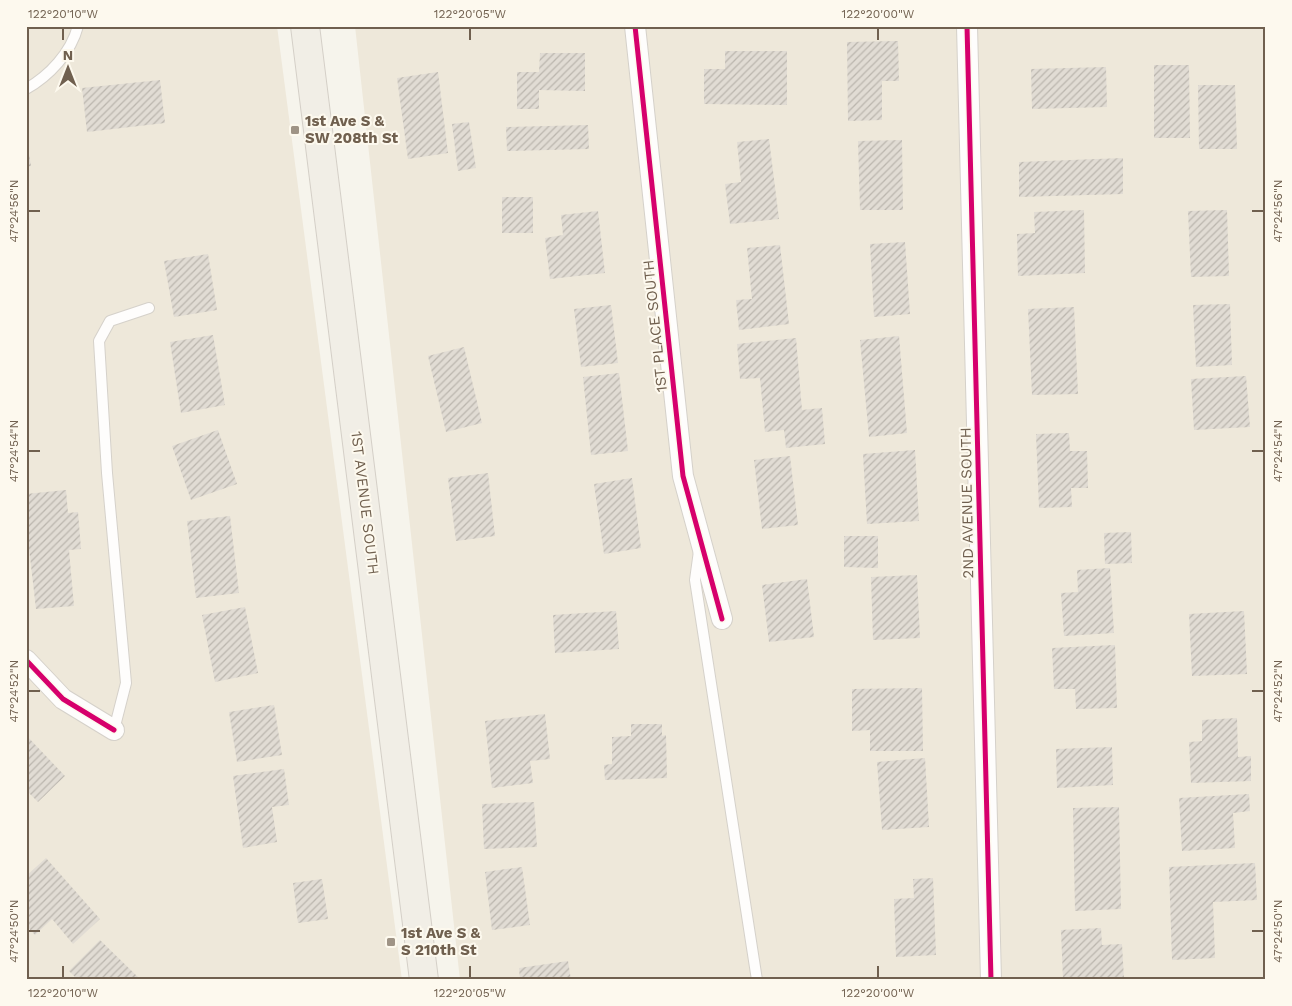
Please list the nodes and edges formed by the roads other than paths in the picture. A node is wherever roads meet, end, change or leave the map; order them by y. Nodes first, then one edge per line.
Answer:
1 (78, 26) edge
2 (305, 26) edge
3 (635, 26) edge
4 (967, 26) edge
5 (26, 90) edge
6 (149, 308) dead end
7 (701, 540) junction
8 (722, 619) dead end
9 (26, 660) edge
10 (114, 730) joint
11 (424, 980) edge
12 (758, 980) edge
13 (992, 980) edge

1 - 5 lane
2 - 11 main road, 1ST AVENUE SOUTH
3 - 7 street, 1ST PLACE SOUTH
4 - 13 street, 2ND AVENUE SOUTH
6 - 10 lane
7 - 8 street, 1ST PLACE SOUTH
7 - 12 lane
9 - 10 street

